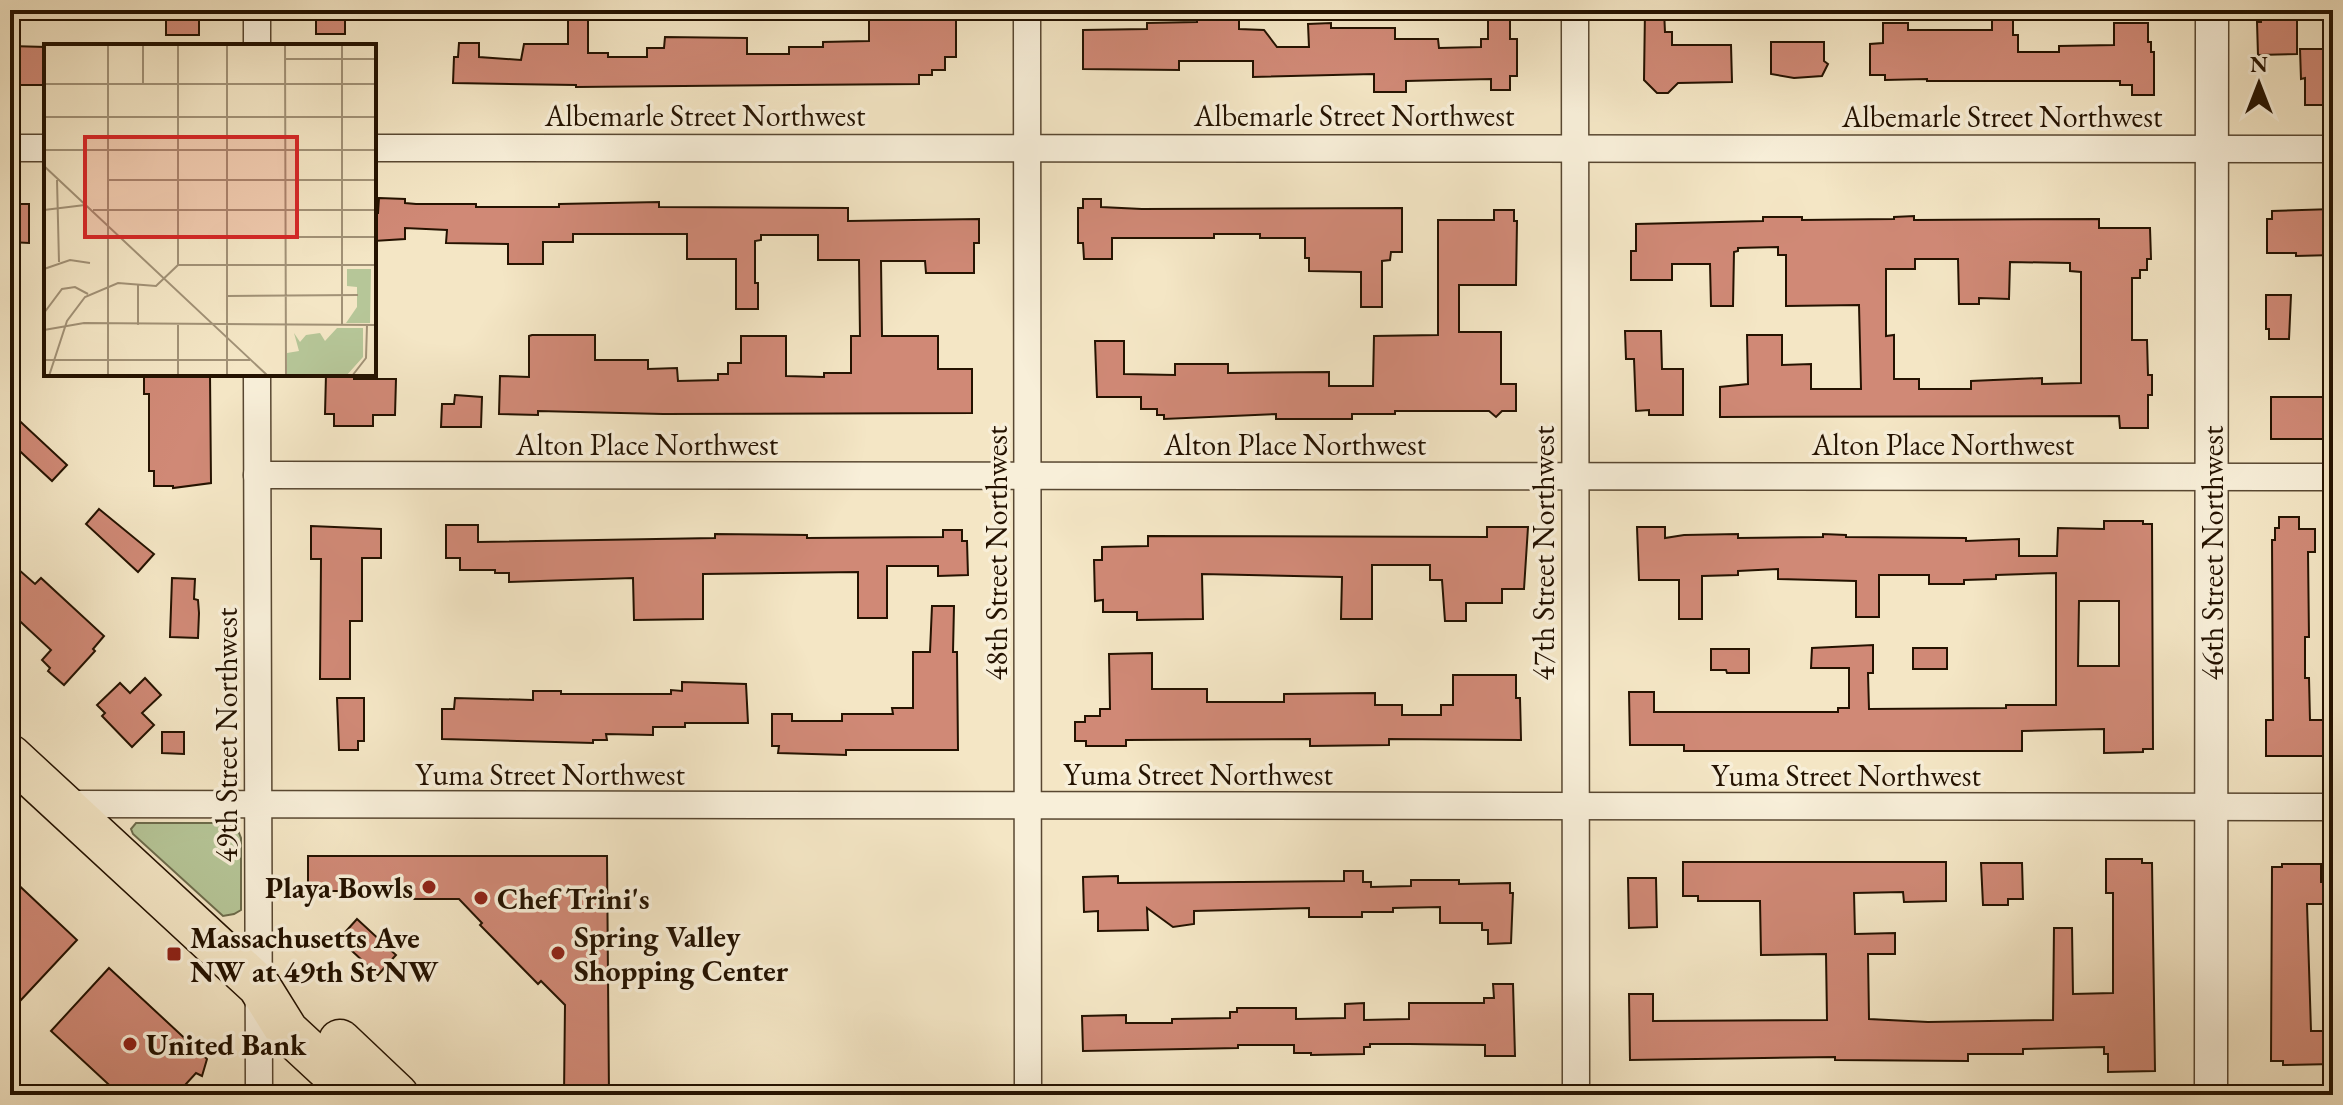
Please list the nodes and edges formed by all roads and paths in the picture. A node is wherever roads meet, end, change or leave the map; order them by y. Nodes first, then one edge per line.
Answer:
1 (257, 10) edge
2 (1027, 10) edge
3 (1575, 10) edge
4 (2212, 10) edge
5 (257, 44) edge
6 (1027, 147) junction
7 (1575, 147) junction
8 (10, 148) edge
9 (44, 148) edge
10 (376, 148) edge
11 (2212, 148) junction
12 (2333, 149) edge
13 (257, 376) edge
14 (257, 475) junction
15 (1575, 475) junction
16 (1028, 476) junction
17 (2212, 477) junction
18 (2333, 477) edge
19 (10, 756) edge
20 (63, 804) junction
21 (258, 806) junction
22 (1028, 806) junction
23 (1575, 807) junction
24 (2211, 807) junction
25 (2333, 807) edge
26 (259, 986) junction
27 (259, 1095) edge
28 (356, 1095) edge
29 (397, 1095) edge
30 (1028, 1095) edge
31 (1576, 1095) edge
32 (2211, 1095) edge

1 - 5 street
2 - 6 street, 48th Street Northwest
3 - 7 street, 47th Street Northwest
4 - 11 street, 46th Street Northwest
6 - 7 street, Albemarle Street Northwest
6 - 10 street, Albemarle Street Northwest
6 - 16 street, 48th Street Northwest
7 - 11 street, Albemarle Street Northwest
7 - 15 street, 47th Street Northwest
8 - 9 street
11 - 12 street, Albemarle Street Northwest
11 - 17 street, 46th Street Northwest
13 - 14 street, 49th Street Northwest
14 - 16 street, Alton Place Northwest
14 - 21 street, 49th Street Northwest
15 - 16 street, Alton Place Northwest
15 - 17 street, Alton Place Northwest
15 - 23 street, 47th Street Northwest
16 - 22 street, 48th Street Northwest
17 - 18 street, Alton Place Northwest
17 - 24 street, 46th Street Northwest
19 - 20 main road
20 - 21 street, Yuma Street Northwest
20 - 26 main road
21 - 22 street, Yuma Street Northwest
21 - 26 street, 49th Street Northwest
22 - 23 street, Yuma Street Northwest
22 - 30 street, 48th Street Northwest
23 - 24 street, Yuma Street Northwest
23 - 31 street, 47th Street Northwest
24 - 25 street, Yuma Street Northwest
24 - 32 street, 46th Street Northwest
26 - 27 street, 49th Street Northwest
26 - 28 main road
26 - 29 main road

